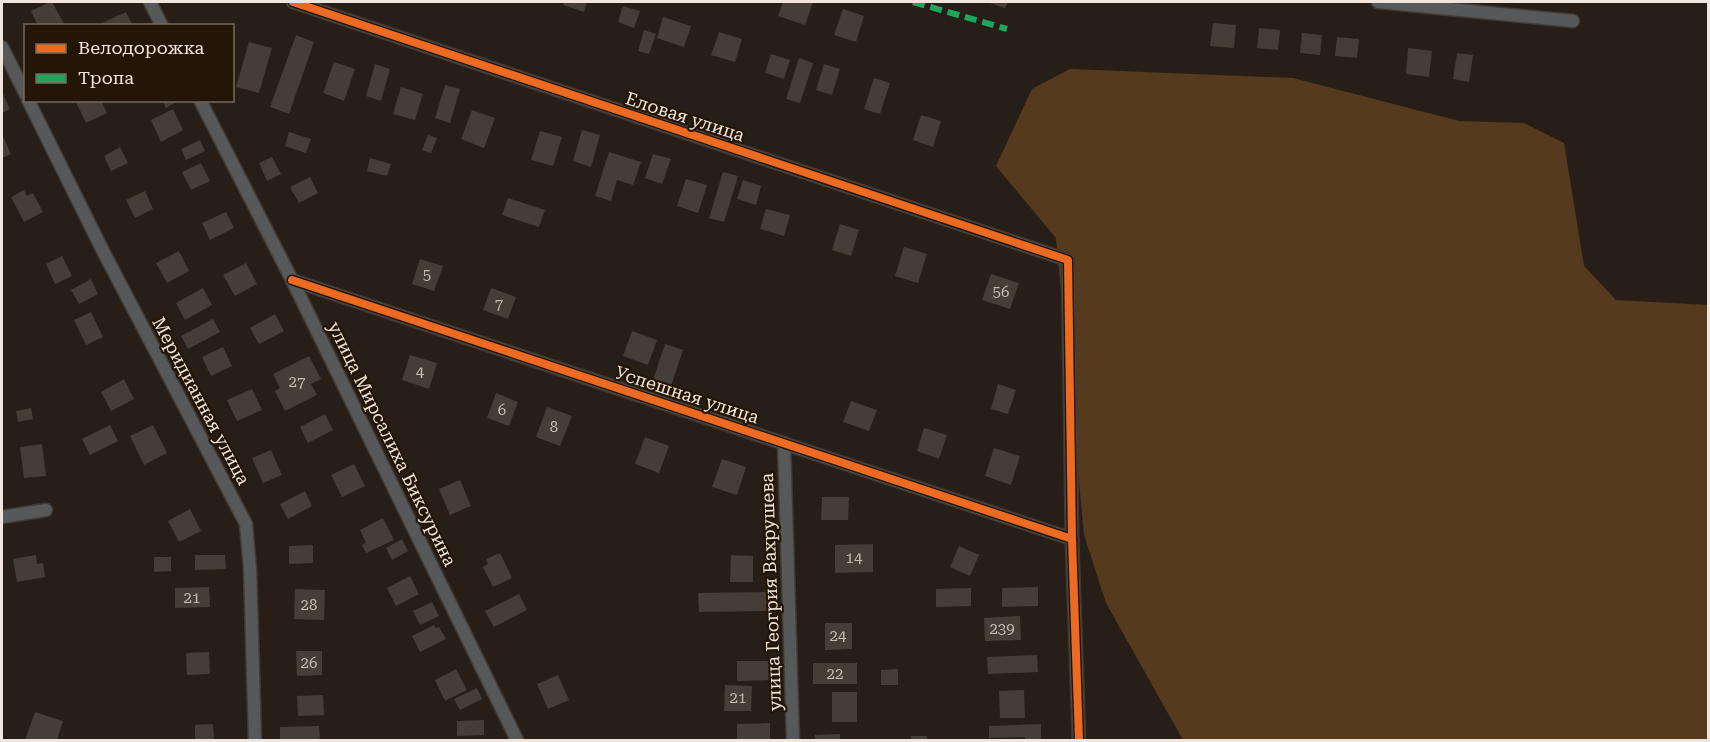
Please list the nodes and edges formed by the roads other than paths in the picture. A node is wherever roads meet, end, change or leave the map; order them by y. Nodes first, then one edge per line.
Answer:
1 (150, 2) edge
2 (293, 2) edge
3 (1378, 2) edge
4 (1573, 21) dead end
5 (161, 24) edge
6 (2, 47) edge
7 (24, 91) edge
8 (29, 102) edge
9 (201, 102) edge
10 (292, 280) junction
11 (784, 443) junction
12 (46, 510) dead end
13 (2, 517) edge
14 (1072, 539) junction
15 (255, 741) edge
16 (517, 741) edge
17 (793, 741) edge
18 (1079, 741) edge

1 - 5 street
2 - 14 street, Еловая улица
3 - 4 street
6 - 7 street
8 - 15 street, Меридианная улица
9 - 10 street, улица Мирсалиха Биксурина
10 - 11 street, Успешная улица
10 - 16 street, улица Мирсалиха Биксурина
11 - 14 street, Успешная улица
11 - 17 street, улица Геогрия Вахрушева
12 - 13 street
14 - 18 street

